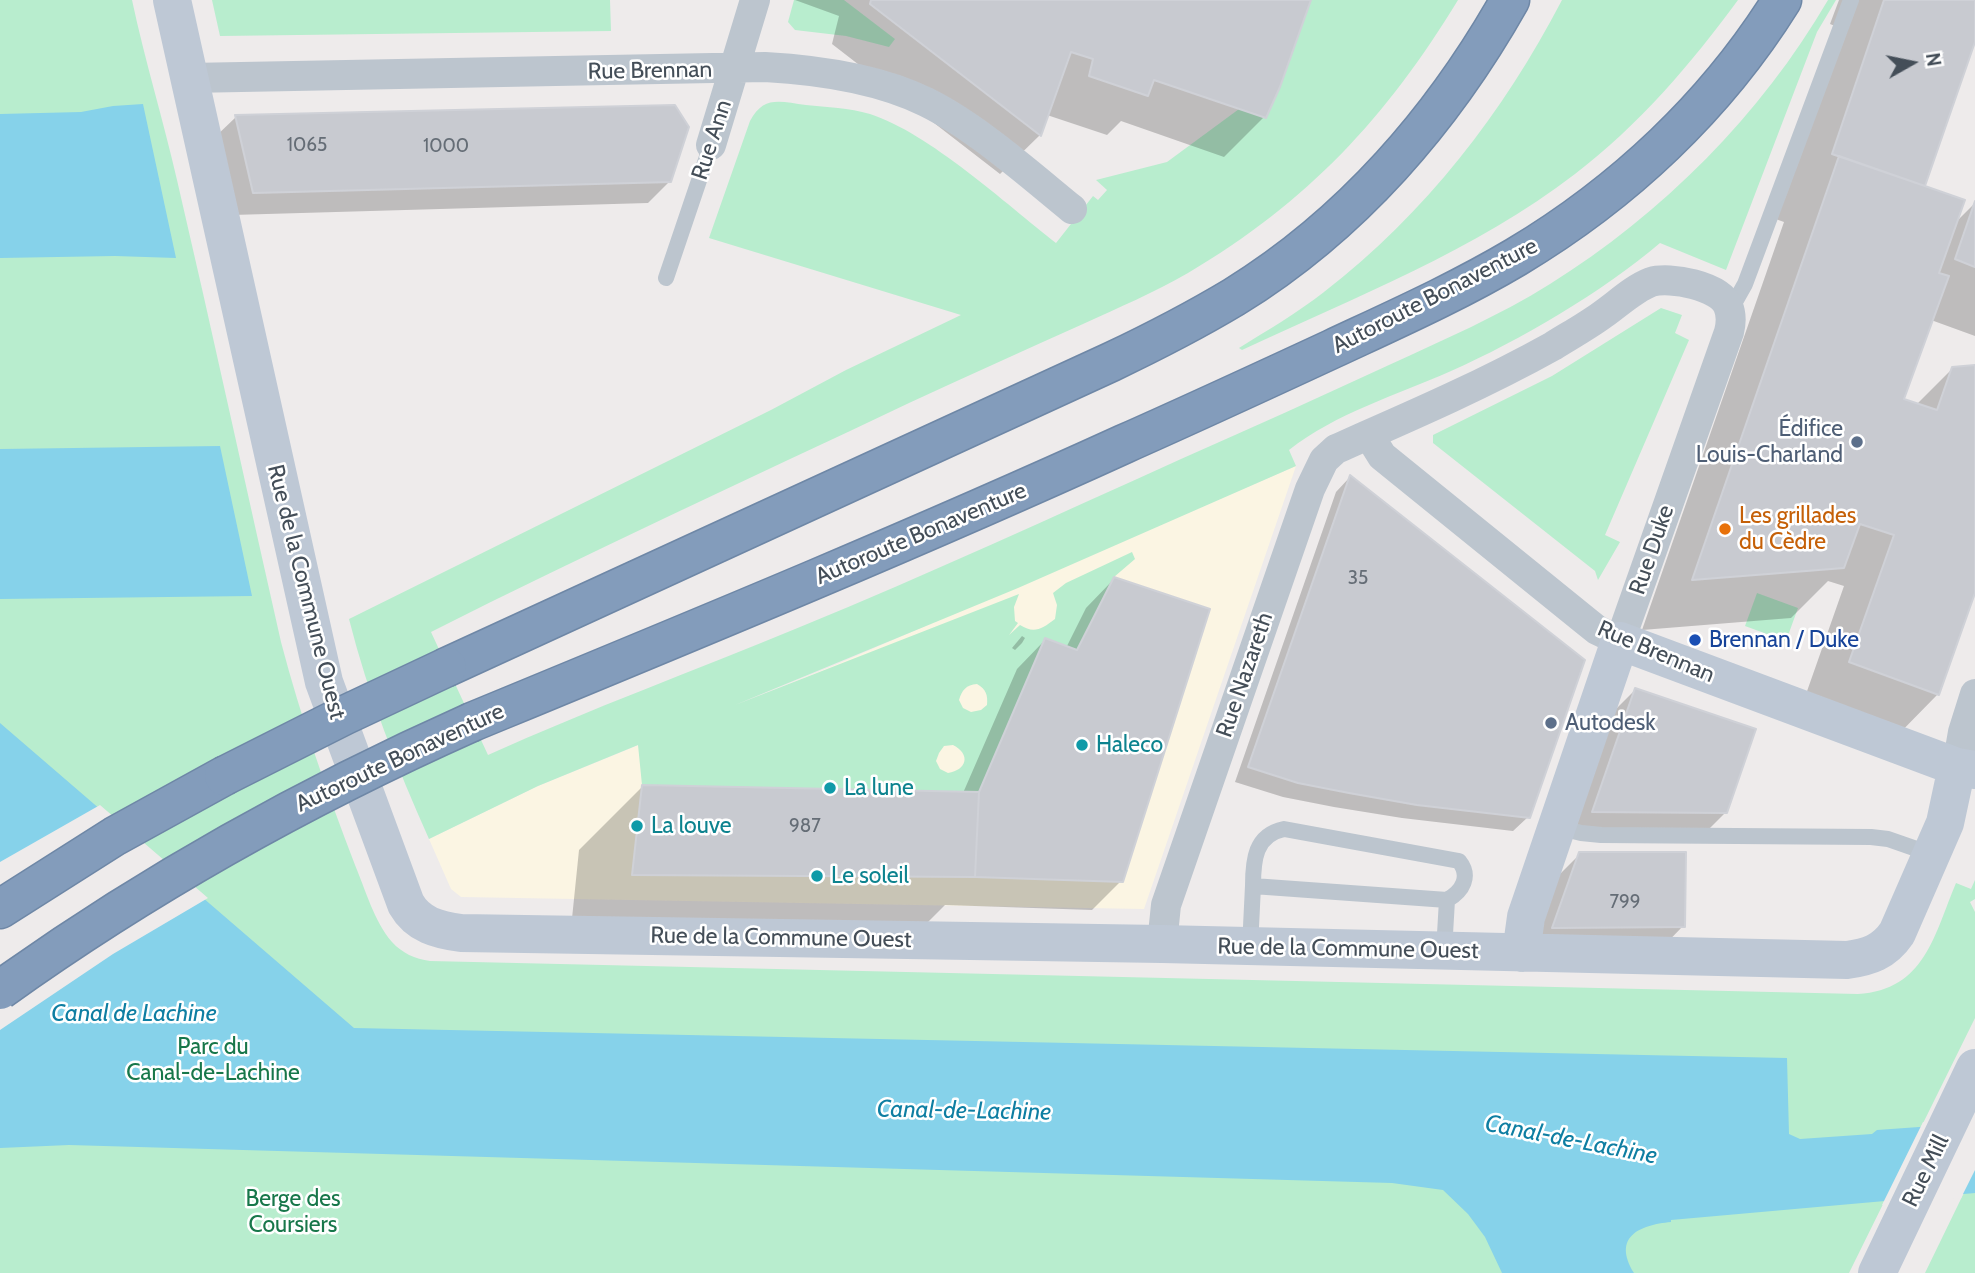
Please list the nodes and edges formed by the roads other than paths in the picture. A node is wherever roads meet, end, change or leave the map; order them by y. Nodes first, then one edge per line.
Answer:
1 (172, 0) edge
2 (755, 0) edge
3 (1510, 0) edge
4 (1782, 0) edge
5 (1851, 0) edge
6 (734, 68) junction
7 (188, 78) junction
8 (711, 145) joint
9 (1072, 209) dead end
10 (666, 278) dead end
11 (1728, 307) junction
12 (1369, 435) junction
13 (1620, 640) junction
14 (1975, 694) edge
15 (1966, 768) edge
16 (1557, 827) junction
17 (1931, 854) junction
18 (1253, 886) junction
19 (1447, 900) junction
20 (0, 909) edge
21 (1162, 944) junction
22 (1250, 947) junction
23 (1444, 951) junction
24 (1521, 953) junction
25 (0, 990) edge
26 (1975, 1068) edge
27 (1877, 1273) edge

1 - 7 street, Rue de la Commune Ouest
2 - 6 street, Rue Ann
3 - 20 highway, bridge
4 - 25 highway, Autoroute Bonaventure, bridge
5 - 11 lane
6 - 7 street, Rue Brennan
6 - 8 street, Rue Ann
6 - 9 street, Rue Brennan
7 - 21 street, Rue de la Commune Ouest
8 - 10 lane, Rue Ann
11 - 12 street
11 - 13 street, Rue Duke
12 - 13 street, Rue Brennan
12 - 21 street, Rue Nazareth
13 - 15 street, Rue Brennan
13 - 16 street, Rue Duke
14 - 15 street
15 - 17 street, Rue de la Commune Ouest
16 - 17 lane
16 - 24 street, Rue Duke
17 - 24 street, Rue de la Commune Ouest
18 - 19 lane
18 - 19 lane
18 - 22 lane
19 - 23 lane
21 - 22 street, Rue de la Commune Ouest
22 - 23 street, Rue de la Commune Ouest
23 - 24 street, Rue de la Commune Ouest
26 - 27 street, Rue Mill

